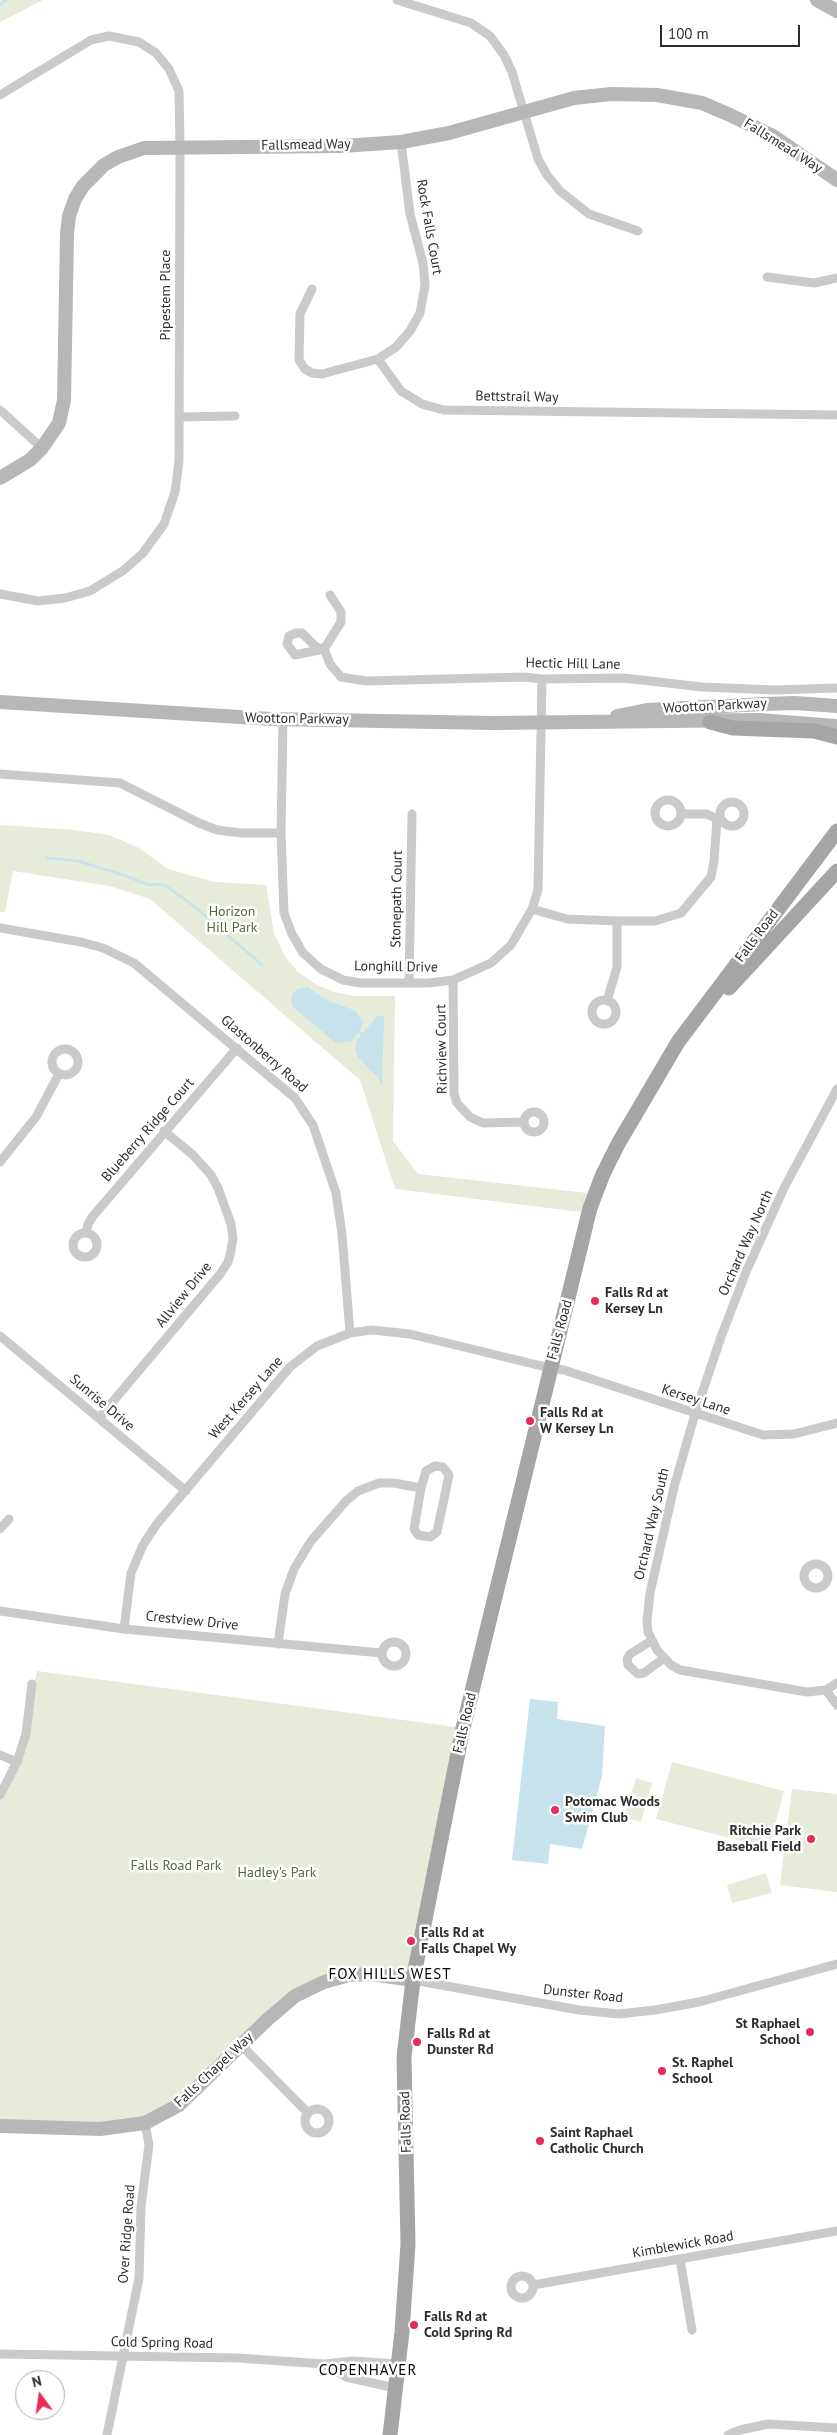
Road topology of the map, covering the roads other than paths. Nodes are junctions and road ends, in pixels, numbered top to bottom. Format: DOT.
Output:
graph roads {
  1 [pos="398,0"];
  2 [pos="0,95"];
  3 [pos="524,112"];
  4 [pos="401,142"];
  5 [pos="180,146"];
  6 [pos="837,180"];
  7 [pos="638,231"];
  8 [pos="767,277"];
  9 [pos="837,278"];
  10 [pos="312,289"];
  11 [pos="378,359"];
  12 [pos="0,410"];
  13 [pos="837,415"];
  14 [pos="235,416"];
  15 [pos="179,418"];
  16 [pos="42,448"];
  17 [pos="0,478"];
  18 [pos="0,594"];
  19 [pos="330,595"];
  20 [pos="542,679"];
  21 [pos="837,688"];
  22 [pos="0,702"];
  23 [pos="837,706"];
  24 [pos="283,719"];
  25 [pos="594,721"];
  26 [pos="540,722"];
  27 [pos="710,722"];
  28 [pos="837,726"];
  29 [pos="837,737"];
  30 [pos="0,774"];
  31 [pos="412,814"];
  32 [pos="681,814"];
  33 [pos="836,831"];
  34 [pos="281,833"];
  35 [pos="837,871"];
  36 [pos="532,909"];
  37 [pos="617,921"];
  38 [pos="0,928"];
  39 [pos="453,980"];
  40 [pos="409,984"];
  41 [pos="607,1001"];
  42 [pos="678,1042"];
  43 [pos="237,1048"];
  44 [pos="59,1074"];
  45 [pos="837,1089"];
  46 [pos="524,1122"];
  47 [pos="164,1131"];
  48 [pos="0,1162"];
  49 [pos="86,1233"];
  50 [pos="350,1333"];
  51 [pos="0,1336"];
  52 [pos="550,1368"];
  53 [pos="695,1414"];
  54 [pos="99,1418"];
  55 [pos="837,1423"];
  56 [pos="421,1488"];
  57 [pos="186,1491"];
  58 [pos="9,1519"];
  59 [pos="0,1529"];
  60 [pos="0,1611"];
  61 [pos="124,1629"];
  62 [pos="651,1641"];
  63 [pos="278,1644"];
  64 [pos="382,1653"];
  65 [pos="664,1658"];
  66 [pos="837,1683"];
  67 [pos="32,1684"];
  68 [pos="826,1690"];
  69 [pos="837,1705"];
  70 [pos="0,1755"];
  71 [pos="17,1762"];
  72 [pos="0,1795"];
  73 [pos="837,1964"];
  74 [pos="413,1980"];
  75 [pos="241,2045"];
  76 [pos="308,2113"];
  77 [pos="145,2123"];
  78 [pos="0,2126"];
  79 [pos="837,2231"];
  80 [pos="680,2259"];
  81 [pos="533,2286"];
  82 [pos="692,2330"];
  83 [pos="0,2354"];
  84 [pos="123,2356"];
  85 [pos="324,2364"];
  86 [pos="398,2364"];
  87 [pos="395,2388"];
  88 [pos="837,2428"];
  89 [pos="108,2435"];
  90 [pos="390,2435"];
  91 [pos="728,2435"];
  1 -- 3 [label="street"];
  2 -- 5 [label="street, Pipestem Place"];
  3 -- 4 [label="street, Fallsmead Way"];
  3 -- 6 [label="street, Fallsmead Way"];
  3 -- 7 [label="street"];
  4 -- 5 [label="street, Fallsmead Way"];
  4 -- 11 [label="street, Rock Falls Court"];
  5 -- 15 [label="street, Pipestem Place"];
  5 -- 16 [label="street, Fallsmead Way"];
  8 -- 9 [label="street"];
  10 -- 11 [label="street"];
  11 -- 13 [label="street, Bettstrail Way"];
  12 -- 16 [label="street"];
  14 -- 15 [label="street"];
  15 -- 18 [label="street, Pipestem Place"];
  16 -- 17 [label="street, Fallsmead Way"];
  19 -- 20 [label="street, Hectic Hill Lane"];
  20 -- 21 [label="street, Hectic Hill Lane"];
  20 -- 26 [label="street, Longhill Drive"];
  22 -- 24 [label="street, Wootton Parkway"];
  23 -- 25 [label="street, Wootton Parkway"];
  24 -- 26 [label="street, Wootton Parkway"];
  24 -- 34 [label="street, Longhill Drive"];
  25 -- 26 [label="street, Wootton Parkway"];
  25 -- 27 [label="street, Wootton Parkway"];
  26 -- 36 [label="street, Longhill Drive"];
  27 -- 28 [label="street, Wootton Parkway"];
  27 -- 29 [label="main road"];
  30 -- 34 [label="street"];
  31 -- 40 [label="street, Stonepath Court"];
  32 -- 37 [label="street"];
  33 -- 42 [label="main road, Falls Road"];
  34 -- 40 [label="street, Longhill Drive"];
  35 -- 42 [label="main road, Falls Road"];
  36 -- 37 [label="street"];
  36 -- 39 [label="street, Longhill Drive"];
  37 -- 41 [label="street"];
  38 -- 43 [label="street, Glastonberry Road"];
  39 -- 40 [label="street, Longhill Drive"];
  39 -- 46 [label="street, Richview Court"];
  42 -- 52 [label="main road, Falls Road"];
  43 -- 47 [label="street, Blueberry Ridge Court"];
  43 -- 50 [label="street, Glastonberry Road"];
  44 -- 48 [label="street"];
  45 -- 53 [label="street, Orchard Way North"];
  47 -- 49 [label="street, Blueberry Ridge Court"];
  47 -- 54 [label="street, Allview Drive"];
  50 -- 52 [label="street, West Kersey Lane"];
  50 -- 57 [label="street, West Kersey Lane"];
  51 -- 54 [label="street, Sunrise Drive"];
  52 -- 53 [label="street, Kersey Lane"];
  52 -- 74 [label="main road, Falls Road"];
  53 -- 55 [label="street, Kersey Lane"];
  53 -- 62 [label="street, Orchard Way South"];
  54 -- 57 [label="street, Sunrise Drive"];
  56 -- 56 [label="street"];
  56 -- 63 [label="street"];
  57 -- 61 [label="street, West Kersey Lane"];
  58 -- 59 [label="street"];
  60 -- 61 [label="street, Crestview Drive"];
  61 -- 63 [label="street, Crestview Drive"];
  62 -- 65 [label="street, Orchard Way South"];
  62 -- 65 [label="street"];
  63 -- 64 [label="street, Crestview Drive"];
  65 -- 68 [label="street, Orchard Way South"];
  66 -- 68 [label="street, Orchard Way South"];
  67 -- 71 [label="street"];
  68 -- 69 [label="street"];
  70 -- 71 [label="street"];
  71 -- 72 [label="street"];
  73 -- 74 [label="street, Dunster Road"];
  74 -- 75 [label="street, Falls Chapel Way"];
  74 -- 86 [label="main road, Falls Road"];
  75 -- 76 [label="street"];
  75 -- 77 [label="street, Falls Chapel Way"];
  77 -- 78 [label="street, Falls Chapel Way"];
  77 -- 84 [label="street, Over Ridge Road"];
  79 -- 80 [label="street, Kimblewick Road"];
  80 -- 81 [label="street, Kimblewick Road"];
  80 -- 82 [label="street"];
  83 -- 84 [label="street, Cold Spring Road"];
  84 -- 85 [label="street, Cold Spring Road"];
  84 -- 89 [label="street, Over Ridge Road"];
  85 -- 86 [label="street, Cold Spring Road"];
  85 -- 87 [label="street, Cold Spring Road"];
  86 -- 87 [label="main road, Falls Road"];
  87 -- 90 [label="main road, Falls Road"];
  88 -- 91 [label="street"];
}
